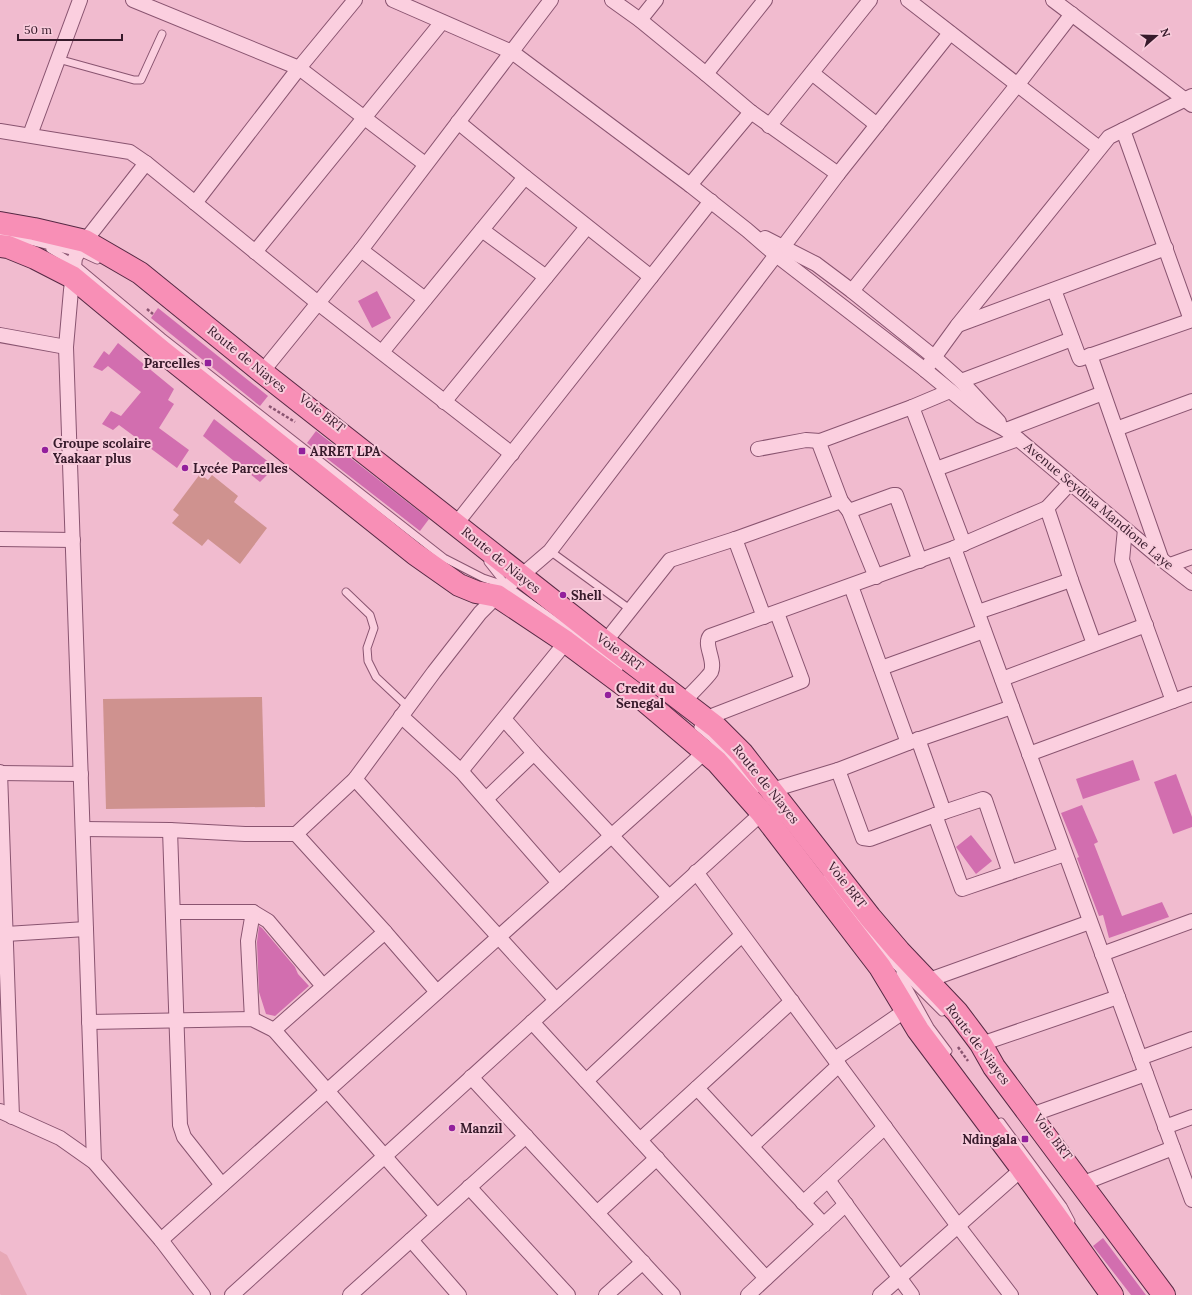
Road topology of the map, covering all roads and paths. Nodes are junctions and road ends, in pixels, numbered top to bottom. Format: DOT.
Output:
graph roads {
  1 [pos="80,0"];
  2 [pos="133,0"];
  3 [pos="355,0"];
  4 [pos="393,0"];
  5 [pos="550,0"];
  6 [pos="612,0"];
  7 [pos="656,0"];
  8 [pos="765,0"];
  9 [pos="870,0"];
  10 [pos="908,0"];
  11 [pos="1065,6"];
  12 [pos="640,20"];
  13 [pos="442,22"];
  14 [pos="950,33"];
  15 [pos="162,34"];
  16 [pos="512,52"];
  17 [pos="58,59"];
  18 [pos="299,68"];
  19 [pos="812,73"];
  20 [pos="706,74"];
  21 [pos="1018,84"];
  22 [pos="1190,100"];
  23 [pos="751,112"];
  24 [pos="363,118"];
  25 [pos="458,122"];
  26 [pos="877,125"];
  27 [pos="769,126"];
  28 [pos="0,130"];
  29 [pos="1123,130"];
  30 [pos="30,135"];
  31 [pos="1099,148"];
  32 [pos="146,163"];
  33 [pos="425,164"];
  34 [pos="838,174"];
  35 [pos="525,177"];
  36 [pos="690,185"];
  37 [pos="711,201"];
  38 [pos="195,203"];
  39 [pos="0,223"];
  40 [pos="587,227"];
  41 [pos="482,230"];
  42 [pos="0,234"];
  43 [pos="0,246"];
  44 [pos="45,246"];
  45 [pos="1166,248"];
  46 [pos="361,250"];
  47 [pos="779,251"];
  48 [pos="255,252"];
  49 [pos="77,258"];
  50 [pos="104,263"];
  51 [pos="546,277"];
  52 [pos="651,277"];
  53 [pos="1054,290"];
  54 [pos="852,291"];
  55 [pos="425,300"];
  56 [pos="318,303"];
  57 [pos="1191,320"];
  58 [pos="957,326"];
  59 [pos="0,335"];
  60 [pos="1072,339"];
  61 [pos="66,347"];
  62 [pos="382,352"];
  63 [pos="1090,355"];
  64 [pos="934,357"];
  65 [pos="926,370"];
  66 [pos="256,372"];
  67 [pos="961,381"];
  68 [pos="950,391"];
  69 [pos="1104,393"];
  70 [pos="263,402"];
  71 [pos="444,402"];
  72 [pos="1191,403"];
  73 [pos="912,407"];
  74 [pos="301,426"];
  75 [pos="1116,429"];
  76 [pos="1006,430"];
  77 [pos="1018,439"];
  78 [pos="820,441"];
  79 [pos="758,449"];
  80 [pos="512,454"];
  81 [pos="936,469"];
  82 [pos="1070,483"];
  83 [pos="845,506"];
  84 [pos="1047,508"];
  85 [pos="456,524"];
  86 [pos="1125,529"];
  87 [pos="0,539"];
  88 [pos="735,539"];
  89 [pos="73,540"];
  90 [pos="469,545"];
  91 [pos="959,546"];
  92 [pos="550,551"];
  93 [pos="1192,557"];
  94 [pos="484,558"];
  95 [pos="920,561"];
  96 [pos="1165,562"];
  97 [pos="876,577"];
  98 [pos="1071,580"];
  99 [pos="1192,583"];
  100 [pos="509,586"];
  101 [pos="851,586"];
  102 [pos="346,592"];
  103 [pos="631,610"];
  104 [pos="978,612"];
  105 [pos="770,615"];
  106 [pos="1146,625"];
  107 [pos="984,631"];
  108 [pos="566,642"];
  109 [pos="605,642"];
  110 [pos="1094,644"];
  111 [pos="881,668"];
  112 [pos="627,672"];
  113 [pos="1002,679"];
  114 [pos="1192,694"];
  115 [pos="1172,701"];
  116 [pos="683,702"];
  117 [pos="1012,707"];
  118 [pos="405,712"];
  119 [pos="504,719"];
  120 [pos="699,721"];
  121 [pos="913,741"];
  122 [pos="534,752"];
  123 [pos="706,752"];
  124 [pos="1029,754"];
  125 [pos="838,770"];
  126 [pos="461,771"];
  127 [pos="0,773"];
  128 [pos="81,774"];
  129 [pos="355,779"];
  130 [pos="486,800"];
  131 [pos="765,800"];
  132 [pos="940,814"];
  133 [pos="83,829"];
  134 [pos="170,830"];
  135 [pos="296,834"];
  136 [pos="612,836"];
  137 [pos="1066,854"];
  138 [pos="2,864"];
  139 [pos="696,872"];
  140 [pos="1010,873"];
  141 [pos="823,874"];
  142 [pos="559,883"];
  143 [pos="669,897"];
  144 [pos="173,912"];
  145 [pos="253,912"];
  146 [pos="1192,920"];
  147 [pos="1090,922"];
  148 [pos="4,925"];
  149 [pos="86,929"];
  150 [pos="385,932"];
  151 [pos="742,935"];
  152 [pos="498,937"];
  153 [pos="1102,954"];
  154 [pos="896,966"];
  155 [pos="926,981"];
  156 [pos="323,986"];
  157 [pos="437,992"];
  158 [pos="1118,997"];
  159 [pos="556,1000"];
  160 [pos="792,1002"];
  161 [pos="906,1010"];
  162 [pos="946,1016"];
  163 [pos="252,1019"];
  164 [pos="176,1020"];
  165 [pos="90,1022"];
  166 [pos="532,1022"];
  167 [pos="274,1030"];
  168 [pos="1192,1039"];
  169 [pos="981,1044"];
  170 [pos="951,1056"];
  171 [pos="1140,1058"];
  172 [pos="837,1062"];
  173 [pos="986,1068"];
  174 [pos="1146,1074"];
  175 [pos="471,1077"];
  176 [pos="586,1081"];
  177 [pos="697,1088"];
  178 [pos="327,1091"];
  179 [pos="6,1114"];
  180 [pos="1031,1116"];
  181 [pos="1192,1117"];
  182 [pos="998,1119"];
  183 [pos="885,1127"];
  184 [pos="1165,1127"];
  185 [pos="526,1136"];
  186 [pos="640,1140"];
  187 [pos="752,1146"];
  188 [pos="1173,1148"];
  189 [pos="384,1156"];
  190 [pos="657,1158"];
  191 [pos="94,1162"];
  192 [pos="1022,1169"];
  193 [pos="828,1180"];
  194 [pos="222,1184"];
  195 [pos="1081,1184"];
  196 [pos="469,1187"];
  197 [pos="1191,1197"];
  198 [pos="804,1203"];
  199 [pos="846,1204"];
  200 [pos="1088,1206"];
  201 [pos="597,1212"];
  202 [pos="437,1216"];
  203 [pos="824,1225"];
  204 [pos="1074,1225"];
  205 [pos="958,1226"];
  206 [pos="1081,1239"];
  207 [pos="161,1240"];
  208 [pos="411,1240"];
  209 [pos="643,1262"];
  210 [pos="766,1278"];
  211 [pos="900,1278"];
  212 [pos="1112,1289"];
  213 [pos="236,1294"];
  214 [pos="203,1295"];
  215 [pos="350,1295"];
  216 [pos="459,1295"];
  217 [pos="568,1295"];
  218 [pos="606,1295"];
  219 [pos="673,1295"];
  220 [pos="748,1295"];
  221 [pos="880,1295"];
  222 [pos="912,1295"];
  223 [pos="1011,1295"];
  224 [pos="1164,1295"];
  1 -- 17 [label="street"];
  2 -- 18 [label="street"];
  3 -- 18 [label="street"];
  4 -- 13 [label="street"];
  5 -- 16 [label="street"];
  6 -- 12 [label="street"];
  7 -- 12 [label="street"];
  8 -- 20 [label="street"];
  9 -- 19 [label="street"];
  10 -- 14 [label="street"];
  11 -- 21 [label="street"];
  11 -- 22 [label="street"];
  12 -- 20 [label="street"];
  13 -- 16 [label="street"];
  13 -- 24 [label="street"];
  14 -- 21 [label="street"];
  14 -- 26 [label="street"];
  15 -- 17 [label="lane"];
  16 -- 25 [label="street"];
  16 -- 36 [label="street"];
  17 -- 30 [label="street"];
  18 -- 24 [label="street"];
  18 -- 38 [label="street"];
  19 -- 26 [label="street"];
  19 -- 27 [label="street"];
  20 -- 23 [label="street"];
  21 -- 31 [label="street"];
  21 -- 54 [label="street"];
  22 -- 29 [label="street"];
  23 -- 27 [label="street"];
  23 -- 36 [label="street"];
  24 -- 33 [label="street"];
  24 -- 48 [label="street"];
  25 -- 33 [label="street"];
  25 -- 35 [label="street"];
  26 -- 34 [label="street"];
  27 -- 34 [label="street"];
  28 -- 30 [label="street"];
  29 -- 31 [label="street"];
  29 -- 45 [label="street"];
  30 -- 32 [label="street"];
  31 -- 58 [label="street"];
  32 -- 38 [label="street"];
  32 -- 49 [label="street"];
  33 -- 46 [label="street"];
  34 -- 47 [label="street"];
  35 -- 40 [label="street"];
  35 -- 41 [label="street"];
  36 -- 37 [label="street"];
  37 -- 47 [label="street"];
  37 -- 52 [label="street"];
  38 -- 48 [label="street"];
  39 -- 49 [label="main road, Route de Niayes"];
  40 -- 51 [label="street"];
  40 -- 52 [label="street"];
  41 -- 51 [label="street"];
  41 -- 55 [label="street"];
  42 -- 44 [label="lane"];
  43 -- 49 [label="main road, Route de Niayes"];
  44 -- 49 [label="lane"];
  44 -- 49 [label="lane"];
  45 -- 53 [label="street"];
  45 -- 57 [label="street"];
  46 -- 55 [label="street"];
  46 -- 56 [label="street"];
  47 -- 54 [label="street"];
  47 -- 65 [label="street"];
  47 -- 92 [label="street"];
  48 -- 56 [label="street"];
  49 -- 50 [label="lane"];
  49 -- 61 [label="street"];
  49 -- 66 [label="main road, Route de Niayes"];
  49 -- 100 [label="main road, Route de Niayes"];
  51 -- 71 [label="street"];
  52 -- 80 [label="street"];
  53 -- 58 [label="street"];
  53 -- 60 [label="street"];
  54 -- 64 [label="street"];
  55 -- 62 [label="street"];
  56 -- 62 [label="street"];
  56 -- 66 [label="street"];
  57 -- 63 [label="street"];
  58 -- 64 [label="street"];
  59 -- 61 [label="street"];
  60 -- 63 [label="street"];
  60 -- 67 [label="street"];
  61 -- 89 [label="street"];
  62 -- 71 [label="street"];
  63 -- 69 [label="street"];
  64 -- 65 [label="street"];
  64 -- 67 [label="street"];
  65 -- 68 [label="street"];
  66 -- 85 [label="main road, Route de Niayes"];
  66 -- 90 [label="lane, Voie BRT"];
  67 -- 76 [label="street"];
  68 -- 73 [label="street"];
  68 -- 76 [label="street"];
  69 -- 75 [label="street"];
  69 -- 76 [label="street"];
  70 -- 74 [label="path"];
  71 -- 80 [label="street"];
  72 -- 75 [label="street"];
  73 -- 78 [label="street"];
  73 -- 81 [label="street"];
  75 -- 96 [label="street"];
  76 -- 77 [label="street, Avenue Seydina Mandione Laye"];
  77 -- 81 [label="street"];
  77 -- 82 [label="street, Avenue Seydina Mandione Laye"];
  78 -- 79 [label="street"];
  78 -- 83 [label="street"];
  80 -- 85 [label="street"];
  81 -- 91 [label="street"];
  82 -- 84 [label="street"];
  82 -- 86 [label="street, Avenue Seydina Mandione Laye"];
  83 -- 88 [label="street"];
  83 -- 95 [label="street"];
  83 -- 97 [label="street"];
  84 -- 91 [label="street"];
  84 -- 98 [label="street"];
  85 -- 100 [label="main road, Route de Niayes"];
  86 -- 96 [label="street, Avenue Seydina Mandione Laye"];
  86 -- 106 [label="street"];
  87 -- 89 [label="street"];
  88 -- 103 [label="street"];
  88 -- 105 [label="street"];
  89 -- 128 [label="street"];
  91 -- 95 [label="street"];
  91 -- 104 [label="street"];
  92 -- 100 [label="street"];
  92 -- 103 [label="lane"];
  93 -- 96 [label="street"];
  94 -- 100 [label="lane, Voie BRT"];
  95 -- 97 [label="street"];
  96 -- 99 [label="street, Avenue Seydina Mandione Laye"];
  97 -- 101 [label="street"];
  98 -- 104 [label="street"];
  98 -- 110 [label="street"];
  100 -- 108 [label="main road, Route de Niayes"];
  100 -- 109 [label="main road, Route de Niayes"];
  100 -- 112 [label="lane, Voie BRT"];
  100 -- 118 [label="street"];
  101 -- 105 [label="street"];
  101 -- 111 [label="street"];
  102 -- 118 [label="lane"];
  103 -- 109 [label="street"];
  104 -- 107 [label="street"];
  105 -- 116 [label="street"];
  105 -- 120 [label="street"];
  106 -- 110 [label="street"];
  106 -- 115 [label="street"];
  107 -- 111 [label="street"];
  107 -- 113 [label="street"];
  108 -- 119 [label="street"];
  108 -- 123 [label="main road, Route de Niayes"];
  109 -- 116 [label="main road, Route de Niayes"];
  110 -- 113 [label="street"];
  111 -- 121 [label="street"];
  113 -- 117 [label="street"];
  114 -- 115 [label="street"];
  115 -- 124 [label="street"];
  116 -- 120 [label="main road, Route de Niayes"];
  117 -- 121 [label="street"];
  117 -- 124 [label="street"];
  118 -- 126 [label="street"];
  118 -- 129 [label="street"];
  119 -- 122 [label="street"];
  119 -- 126 [label="street"];
  120 -- 131 [label="main road, Route de Niayes"];
  121 -- 125 [label="street"];
  121 -- 132 [label="street"];
  122 -- 130 [label="street"];
  122 -- 136 [label="street"];
  123 -- 131 [label="main road, Route de Niayes"];
  123 -- 136 [label="street"];
  124 -- 137 [label="street"];
  125 -- 131 [label="street"];
  125 -- 132 [label="street"];
  126 -- 130 [label="street"];
  127 -- 128 [label="street"];
  127 -- 138 [label="street"];
  128 -- 133 [label="street"];
  129 -- 135 [label="street"];
  129 -- 152 [label="street"];
  130 -- 142 [label="street"];
  131 -- 139 [label="street"];
  131 -- 155 [label="main road, Route de Niayes"];
  131 -- 161 [label="main road, Route de Niayes"];
  132 -- 140 [label="street"];
  132 -- 140 [label="street"];
  133 -- 134 [label="street"];
  133 -- 149 [label="street"];
  134 -- 135 [label="street"];
  134 -- 144 [label="street"];
  135 -- 150 [label="street"];
  136 -- 142 [label="street"];
  136 -- 143 [label="street"];
  137 -- 140 [label="street"];
  137 -- 147 [label="street"];
  138 -- 148 [label="street"];
  139 -- 143 [label="street"];
  139 -- 151 [label="street"];
  141 -- 154 [label="lane, Voie BRT"];
  142 -- 152 [label="street"];
  143 -- 159 [label="street"];
  144 -- 145 [label="street"];
  144 -- 164 [label="street"];
  145 -- 156 [label="street"];
  145 -- 163 [label="street"];
  146 -- 153 [label="street"];
  147 -- 153 [label="street"];
  147 -- 155 [label="street"];
  148 -- 149 [label="street"];
  148 -- 179 [label="street"];
  149 -- 165 [label="street"];
  150 -- 156 [label="street"];
  150 -- 157 [label="street"];
  151 -- 160 [label="street"];
  151 -- 176 [label="street"];
  152 -- 157 [label="street"];
  152 -- 159 [label="street"];
  153 -- 158 [label="street"];
  154 -- 162 [label="lane, Voie BRT"];
  154 -- 170 [label="lane, Voie BRT"];
  155 -- 169 [label="main road, Route de Niayes"];
  156 -- 167 [label="street"];
  157 -- 178 [label="street"];
  158 -- 169 [label="street"];
  158 -- 171 [label="street"];
  159 -- 166 [label="street"];
  160 -- 172 [label="street"];
  160 -- 177 [label="street"];
  161 -- 172 [label="street"];
  161 -- 192 [label="main road, Route de Niayes"];
  163 -- 164 [label="street"];
  163 -- 167 [label="street"];
  164 -- 165 [label="street"];
  164 -- 194 [label="street"];
  165 -- 191 [label="street"];
  166 -- 175 [label="street"];
  166 -- 176 [label="street"];
  167 -- 178 [label="street"];
  168 -- 171 [label="street"];
  169 -- 180 [label="main road, Route de Niayes"];
  171 -- 174 [label="street"];
  172 -- 183 [label="street"];
  172 -- 187 [label="street"];
  173 -- 200 [label="lane, Voie BRT"];
  174 -- 180 [label="street"];
  174 -- 184 [label="street"];
  175 -- 185 [label="street"];
  175 -- 189 [label="street"];
  176 -- 186 [label="street"];
  177 -- 186 [label="street"];
  177 -- 187 [label="street"];
  178 -- 189 [label="street"];
  178 -- 194 [label="street"];
  179 -- 191 [label="street"];
  180 -- 195 [label="main road, Route de Niayes"];
  181 -- 184 [label="street"];
  182 -- 204 [label="lane"];
  183 -- 193 [label="street"];
  183 -- 205 [label="street"];
  184 -- 188 [label="street"];
  185 -- 196 [label="street"];
  185 -- 201 [label="street"];
  186 -- 190 [label="street"];
  187 -- 198 [label="street"];
  188 -- 195 [label="street"];
  188 -- 197 [label="street"];
  189 -- 202 [label="street"];
  189 -- 213 [label="street"];
  190 -- 201 [label="street"];
  190 -- 210 [label="street"];
  191 -- 207 [label="street"];
  192 -- 205 [label="street"];
  192 -- 212 [label="main road, Route de Niayes"];
  193 -- 198 [label="street"];
  193 -- 199 [label="street"];
  194 -- 207 [label="street"];
  195 -- 224 [label="main road, Route de Niayes"];
  196 -- 202 [label="street"];
  196 -- 217 [label="street"];
  198 -- 203 [label="street"];
  199 -- 203 [label="street"];
  199 -- 211 [label="street"];
  201 -- 209 [label="street"];
  202 -- 208 [label="street"];
  203 -- 210 [label="street"];
  205 -- 211 [label="street"];
  205 -- 223 [label="street"];
  206 -- 212 [label="lane"];
  207 -- 214 [label="street"];
  208 -- 215 [label="street"];
  208 -- 216 [label="street"];
  209 -- 218 [label="street"];
  209 -- 219 [label="street"];
  210 -- 220 [label="street"];
  211 -- 221 [label="street"];
  211 -- 222 [label="street"];
}
